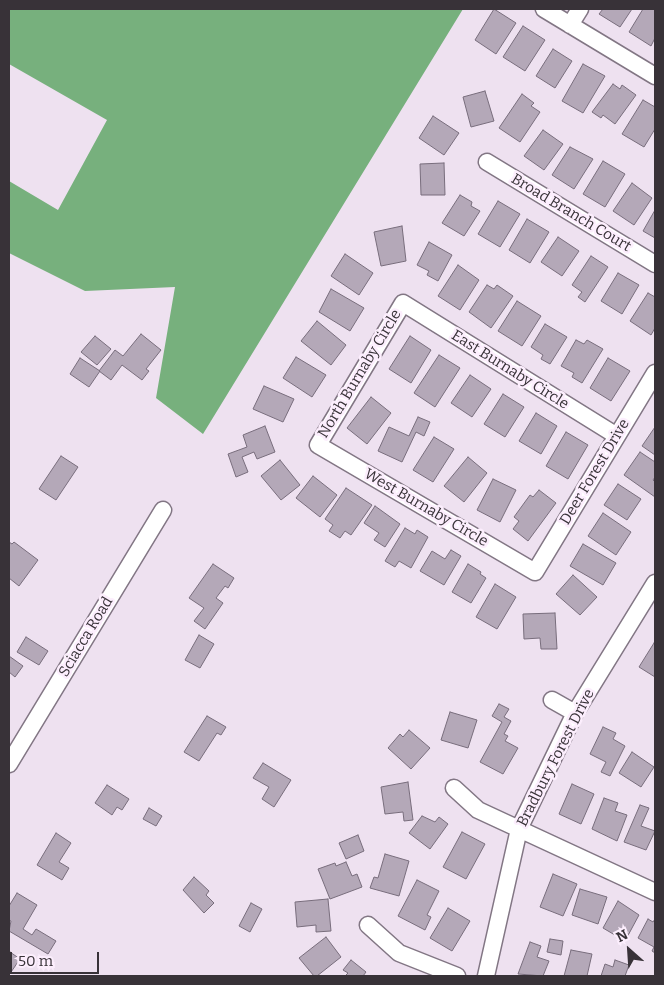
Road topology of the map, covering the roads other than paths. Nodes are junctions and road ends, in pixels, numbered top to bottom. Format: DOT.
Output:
graph roads {
  1 [pos="544,9"];
  2 [pos="580,9"];
  3 [pos="570,25"];
  4 [pos="655,76"];
  5 [pos="487,162"];
  6 [pos="655,264"];
  7 [pos="403,303"];
  8 [pos="655,373"];
  9 [pos="617,436"];
  10 [pos="318,444"];
  11 [pos="163,510"];
  12 [pos="535,572"];
  13 [pos="655,583"];
  14 [pos="552,700"];
  15 [pos="576,713"];
  16 [pos="9,764"];
  17 [pos="454,788"];
  18 [pos="520,829"];
  19 [pos="655,892"];
  20 [pos="368,925"];
  21 [pos="457,976"];
  22 [pos="486,976"];
  1 -- 3 [label="street"];
  2 -- 3 [label="street"];
  3 -- 4 [label="street"];
  5 -- 6 [label="street, Broad Branch Court"];
  7 -- 9 [label="street, East Burnaby Circle"];
  7 -- 10 [label="street, North Burnaby Circle"];
  8 -- 9 [label="street, Deer Forest Drive"];
  9 -- 12 [label="street, Deer Forest Drive"];
  10 -- 12 [label="street, West Burnaby Circle"];
  11 -- 16 [label="street, Sciacca Road"];
  13 -- 15 [label="street, Bradbury Forest Drive"];
  14 -- 15 [label="street"];
  15 -- 18 [label="street, Bradbury Forest Drive"];
  17 -- 18 [label="street"];
  18 -- 19 [label="street"];
  18 -- 22 [label="street, Bradbury Forest Drive"];
  20 -- 21 [label="street"];
}
